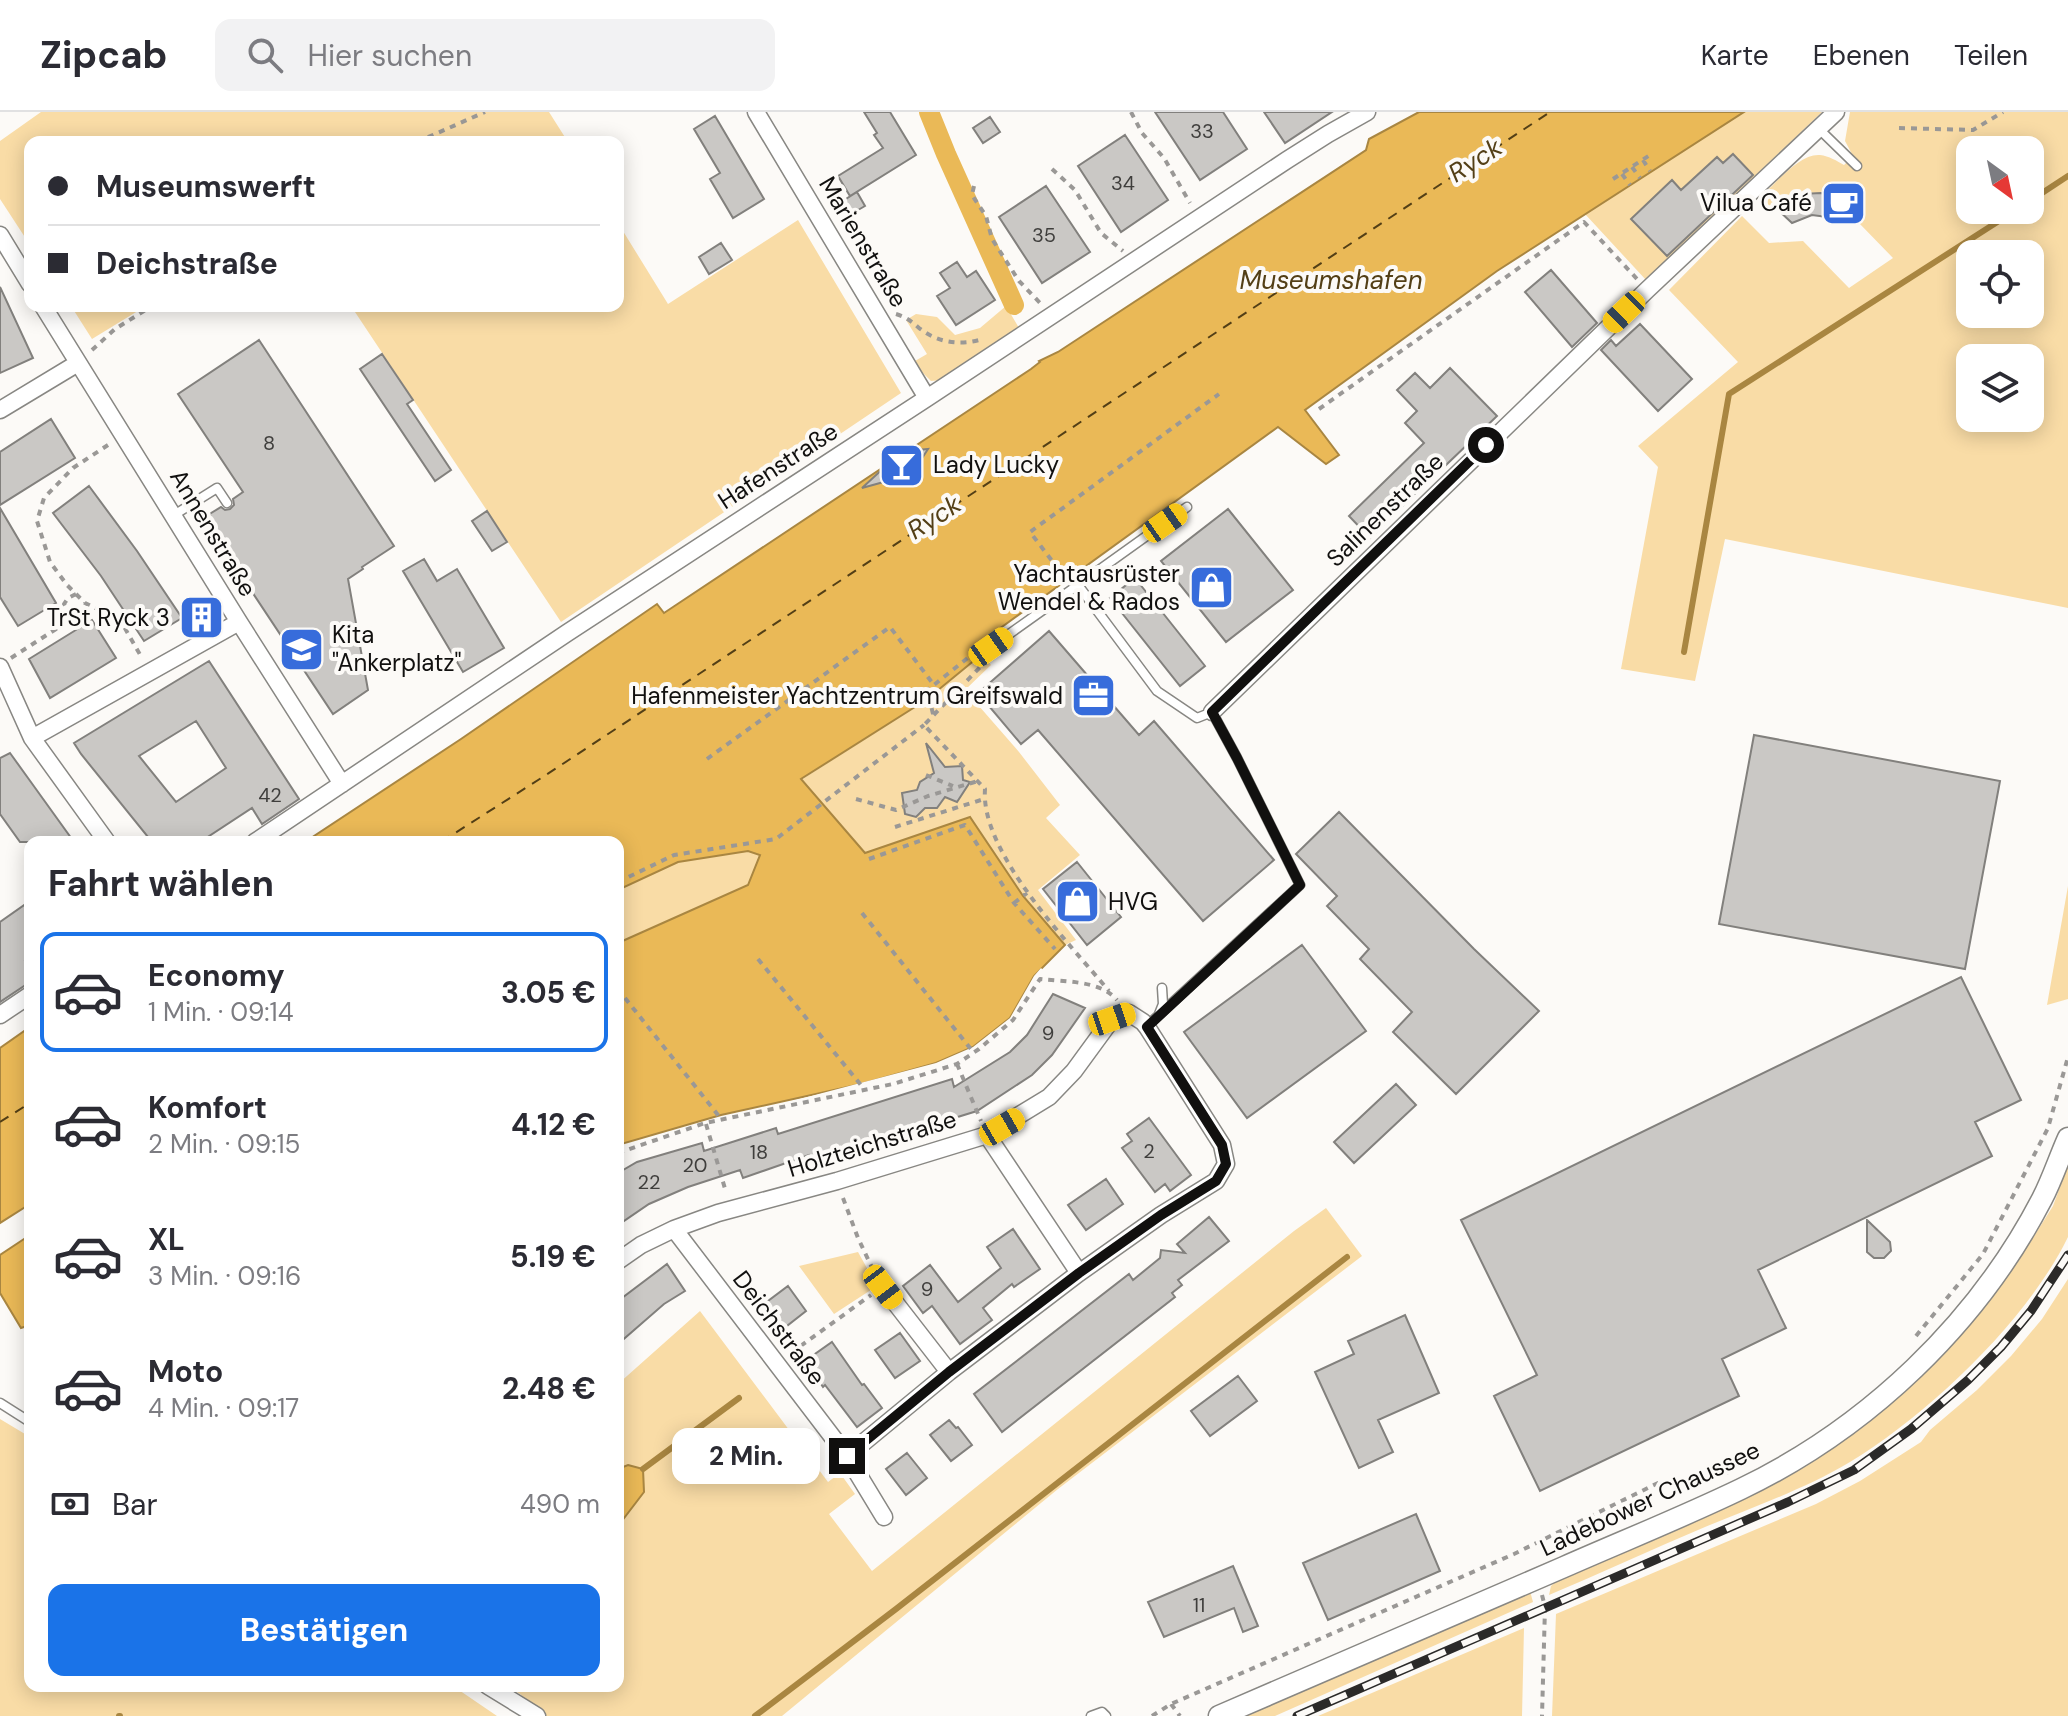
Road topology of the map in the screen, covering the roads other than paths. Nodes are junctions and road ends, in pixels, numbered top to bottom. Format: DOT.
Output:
graph roads {
  1 [pos="756,112"];
  2 [pos="1367,112"];
  3 [pos="1836,112"];
  4 [pos="1819,129"];
  5 [pos="1857,166"];
  6 [pos="0,235"];
  7 [pos="24,274"];
  8 [pos="47,312"];
  9 [pos="78,363"];
  10 [pos="927,398"];
  11 [pos="0,410"];
  12 [pos="227,503"];
  13 [pos="1187,507"];
  14 [pos="174,515"];
  15 [pos="1078,585"];
  16 [pos="239,622"];
  17 [pos="991,647"];
  18 [pos="1,670"];
  19 [pos="1212,712"];
  20 [pos="32,738"];
  21 [pos="342,784"];
  22 [pos="103,836"];
  23 [pos="264,836"];
  24 [pos="1162,988"];
  25 [pos="24,999"];
  26 [pos="0,1015"];
  27 [pos="1153,1021"];
  28 [pos="987,1135"];
  29 [pos="2068,1138"];
  30 [pos="674,1229"];
  31 [pos="624,1257"];
  32 [pos="1079,1273"];
  33 [pos="883,1287"];
  34 [pos="949,1372"];
  35 [pos="0,1403"];
  36 [pos="24,1418"];
  37 [pos="847,1456"];
  38 [pos="884,1517"];
  39 [pos="498,1692"];
  40 [pos="537,1716"];
  41 [pos="1091,1716"];
  42 [pos="1106,1716"];
  43 [pos="1219,1716"];
  1 -- 10 [label="street, Marienstraße"];
  2 -- 10 [label="street, Hafenstraße"];
  3 -- 4 [label="street, Salinenstraße"];
  4 -- 5 [label="lane"];
  4 -- 19 [label="street, Salinenstraße"];
  6 -- 7 [label="street"];
  8 -- 9 [label="street, Annenstraße"];
  9 -- 11 [label="street"];
  9 -- 14 [label="street, Annenstraße"];
  10 -- 21 [label="street, Hafenstraße"];
  12 -- 14 [label="lane"];
  13 -- 15 [label="lane"];
  14 -- 16 [label="street, Annenstraße"];
  15 -- 17 [label="lane"];
  15 -- 19 [label="lane"];
  16 -- 20 [label="street"];
  16 -- 21 [label="street, Annenstraße"];
  18 -- 20 [label="street"];
  19 -- 27 [label="lane"];
  20 -- 22 [label="street"];
  21 -- 23 [label="street, Hafenstraße"];
  24 -- 27 [label="lane"];
  25 -- 26 [label="street"];
  27 -- 28 [label="street, Holzteichstraße"];
  27 -- 32 [label="street"];
  28 -- 30 [label="street, Holzteichstraße"];
  28 -- 32 [label="street"];
  29 -- 43 [label="street, Ladebower Chaussee"];
  30 -- 31 [label="street, Holzteichstraße"];
  30 -- 37 [label="street, Deichstraße"];
  32 -- 34 [label="street"];
  33 -- 34 [label="street"];
  34 -- 37 [label="street"];
  35 -- 36 [label="lane"];
  37 -- 38 [label="street, Deichstraße"];
  39 -- 40 [label="street"];
  41 -- 42 [label="lane"];
}
